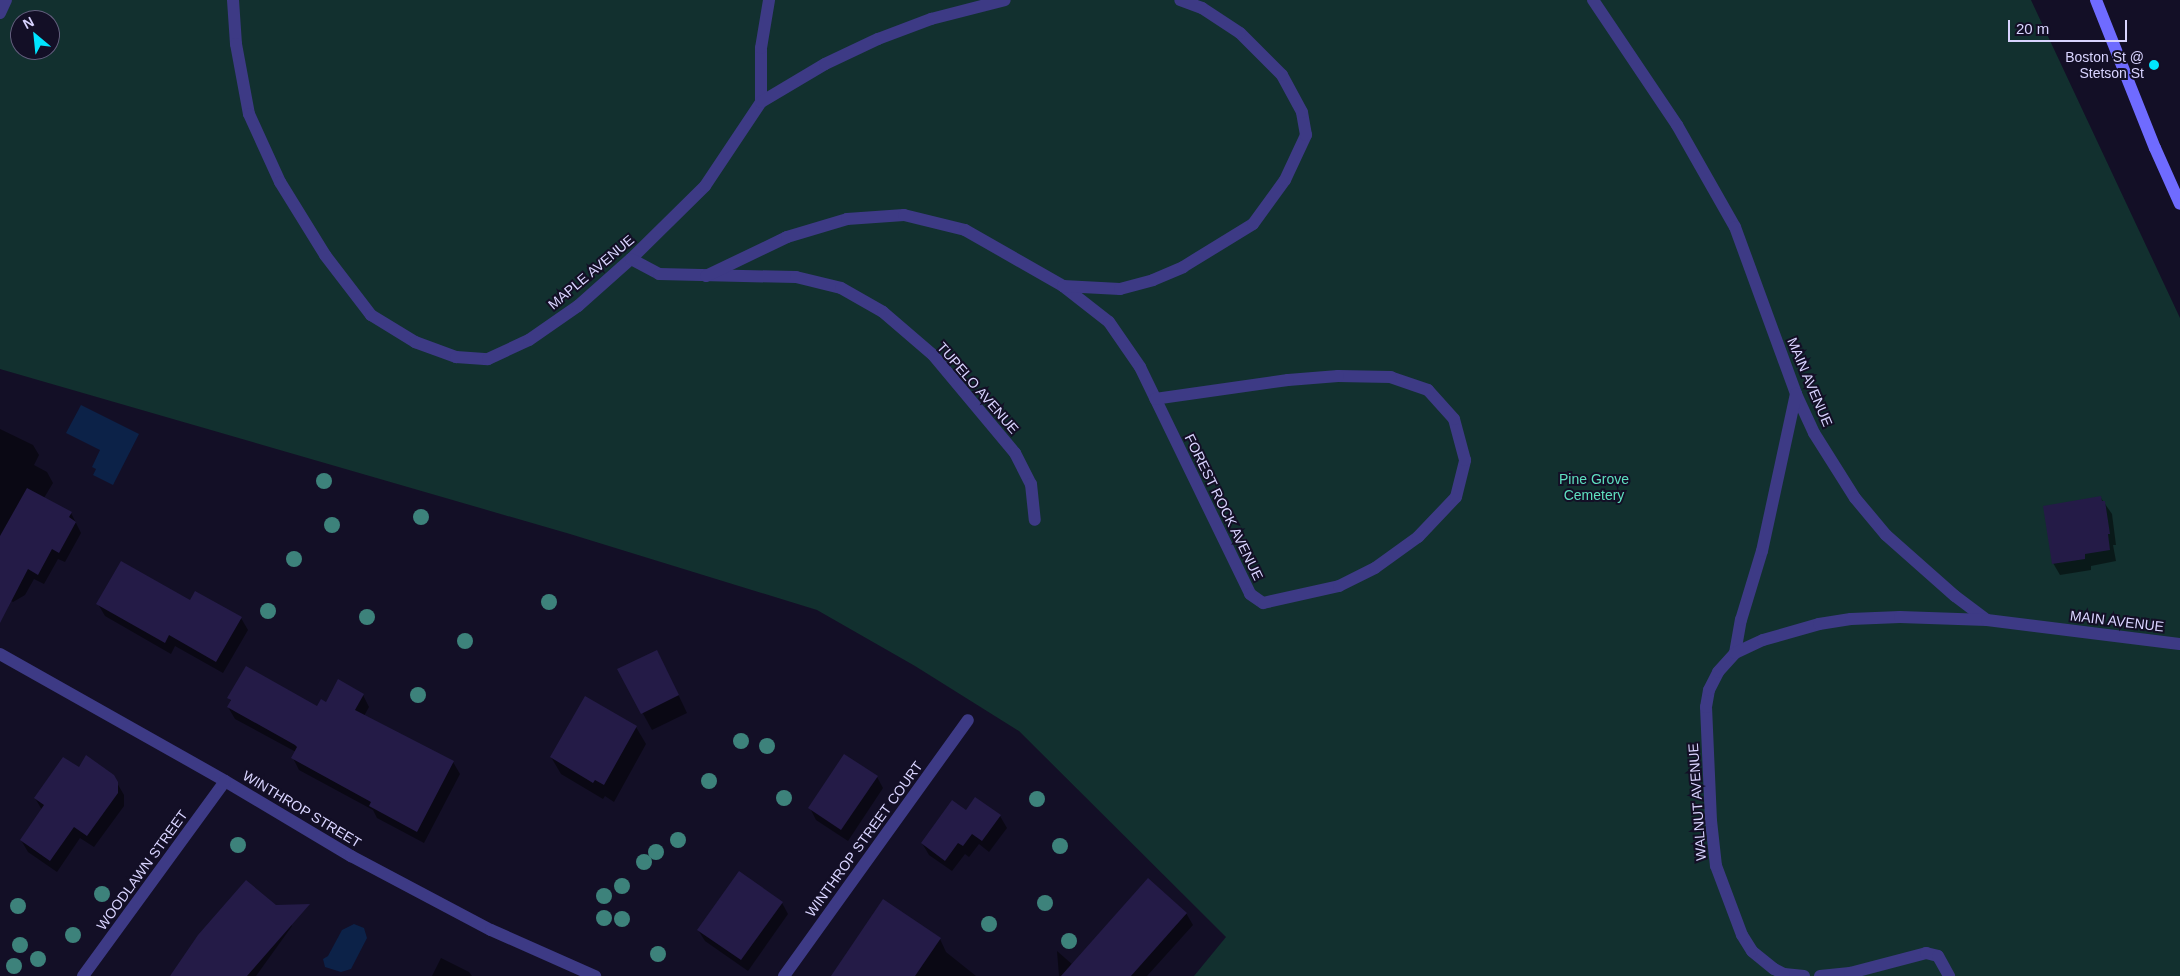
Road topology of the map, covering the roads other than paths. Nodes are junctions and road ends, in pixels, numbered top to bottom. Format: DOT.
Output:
graph roads {
  1 [pos="6,0"];
  2 [pos="233,0"];
  3 [pos="769,0"];
  4 [pos="1005,0"];
  5 [pos="1180,0"];
  6 [pos="1593,0"];
  7 [pos="2100,2"];
  8 [pos="0,13"];
  9 [pos="760,102"];
  10 [pos="2180,204"];
  11 [pos="631,260"];
  12 [pos="706,276"];
  13 [pos="1063,286"];
  14 [pos="1796,394"];
  15 [pos="1155,399"];
  16 [pos="1035,520"];
  17 [pos="1988,620"];
  18 [pos="2180,644"];
  19 [pos="1735,653"];
  20 [pos="0,654"];
  21 [pos="968,720"];
  22 [pos="225,780"];
  23 [pos="83,976"];
  24 [pos="595,976"];
  25 [pos="784,976"];
  26 [pos="1804,976"];
  27 [pos="1820,976"];
  28 [pos="1949,976"];
  1 -- 8 [label="street"];
  2 -- 11 [label="street, MAPLE AVENUE"];
  3 -- 9 [label="street"];
  4 -- 9 [label="street"];
  5 -- 13 [label="street"];
  6 -- 14 [label="street, MAIN AVENUE"];
  7 -- 10 [label="main road"];
  9 -- 11 [label="street, MAPLE AVENUE"];
  11 -- 12 [label="street, TUPELO AVENUE"];
  12 -- 13 [label="street, FOREST ROCK AVENUE"];
  12 -- 16 [label="street, TUPELO AVENUE"];
  13 -- 15 [label="street, FOREST ROCK AVENUE"];
  14 -- 17 [label="street, MAIN AVENUE"];
  14 -- 19 [label="street"];
  15 -- 15 [label="street, FOREST ROCK AVENUE"];
  17 -- 18 [label="street, MAIN AVENUE"];
  17 -- 19 [label="street, WALNUT AVENUE"];
  19 -- 26 [label="street, WALNUT AVENUE"];
  20 -- 22 [label="street, WINTHROP STREET"];
  21 -- 25 [label="street, WINTHROP STREET COURT"];
  22 -- 23 [label="street, WOODLAWN STREET"];
  22 -- 24 [label="street, WINTHROP STREET"];
  27 -- 28 [label="street"];
}
